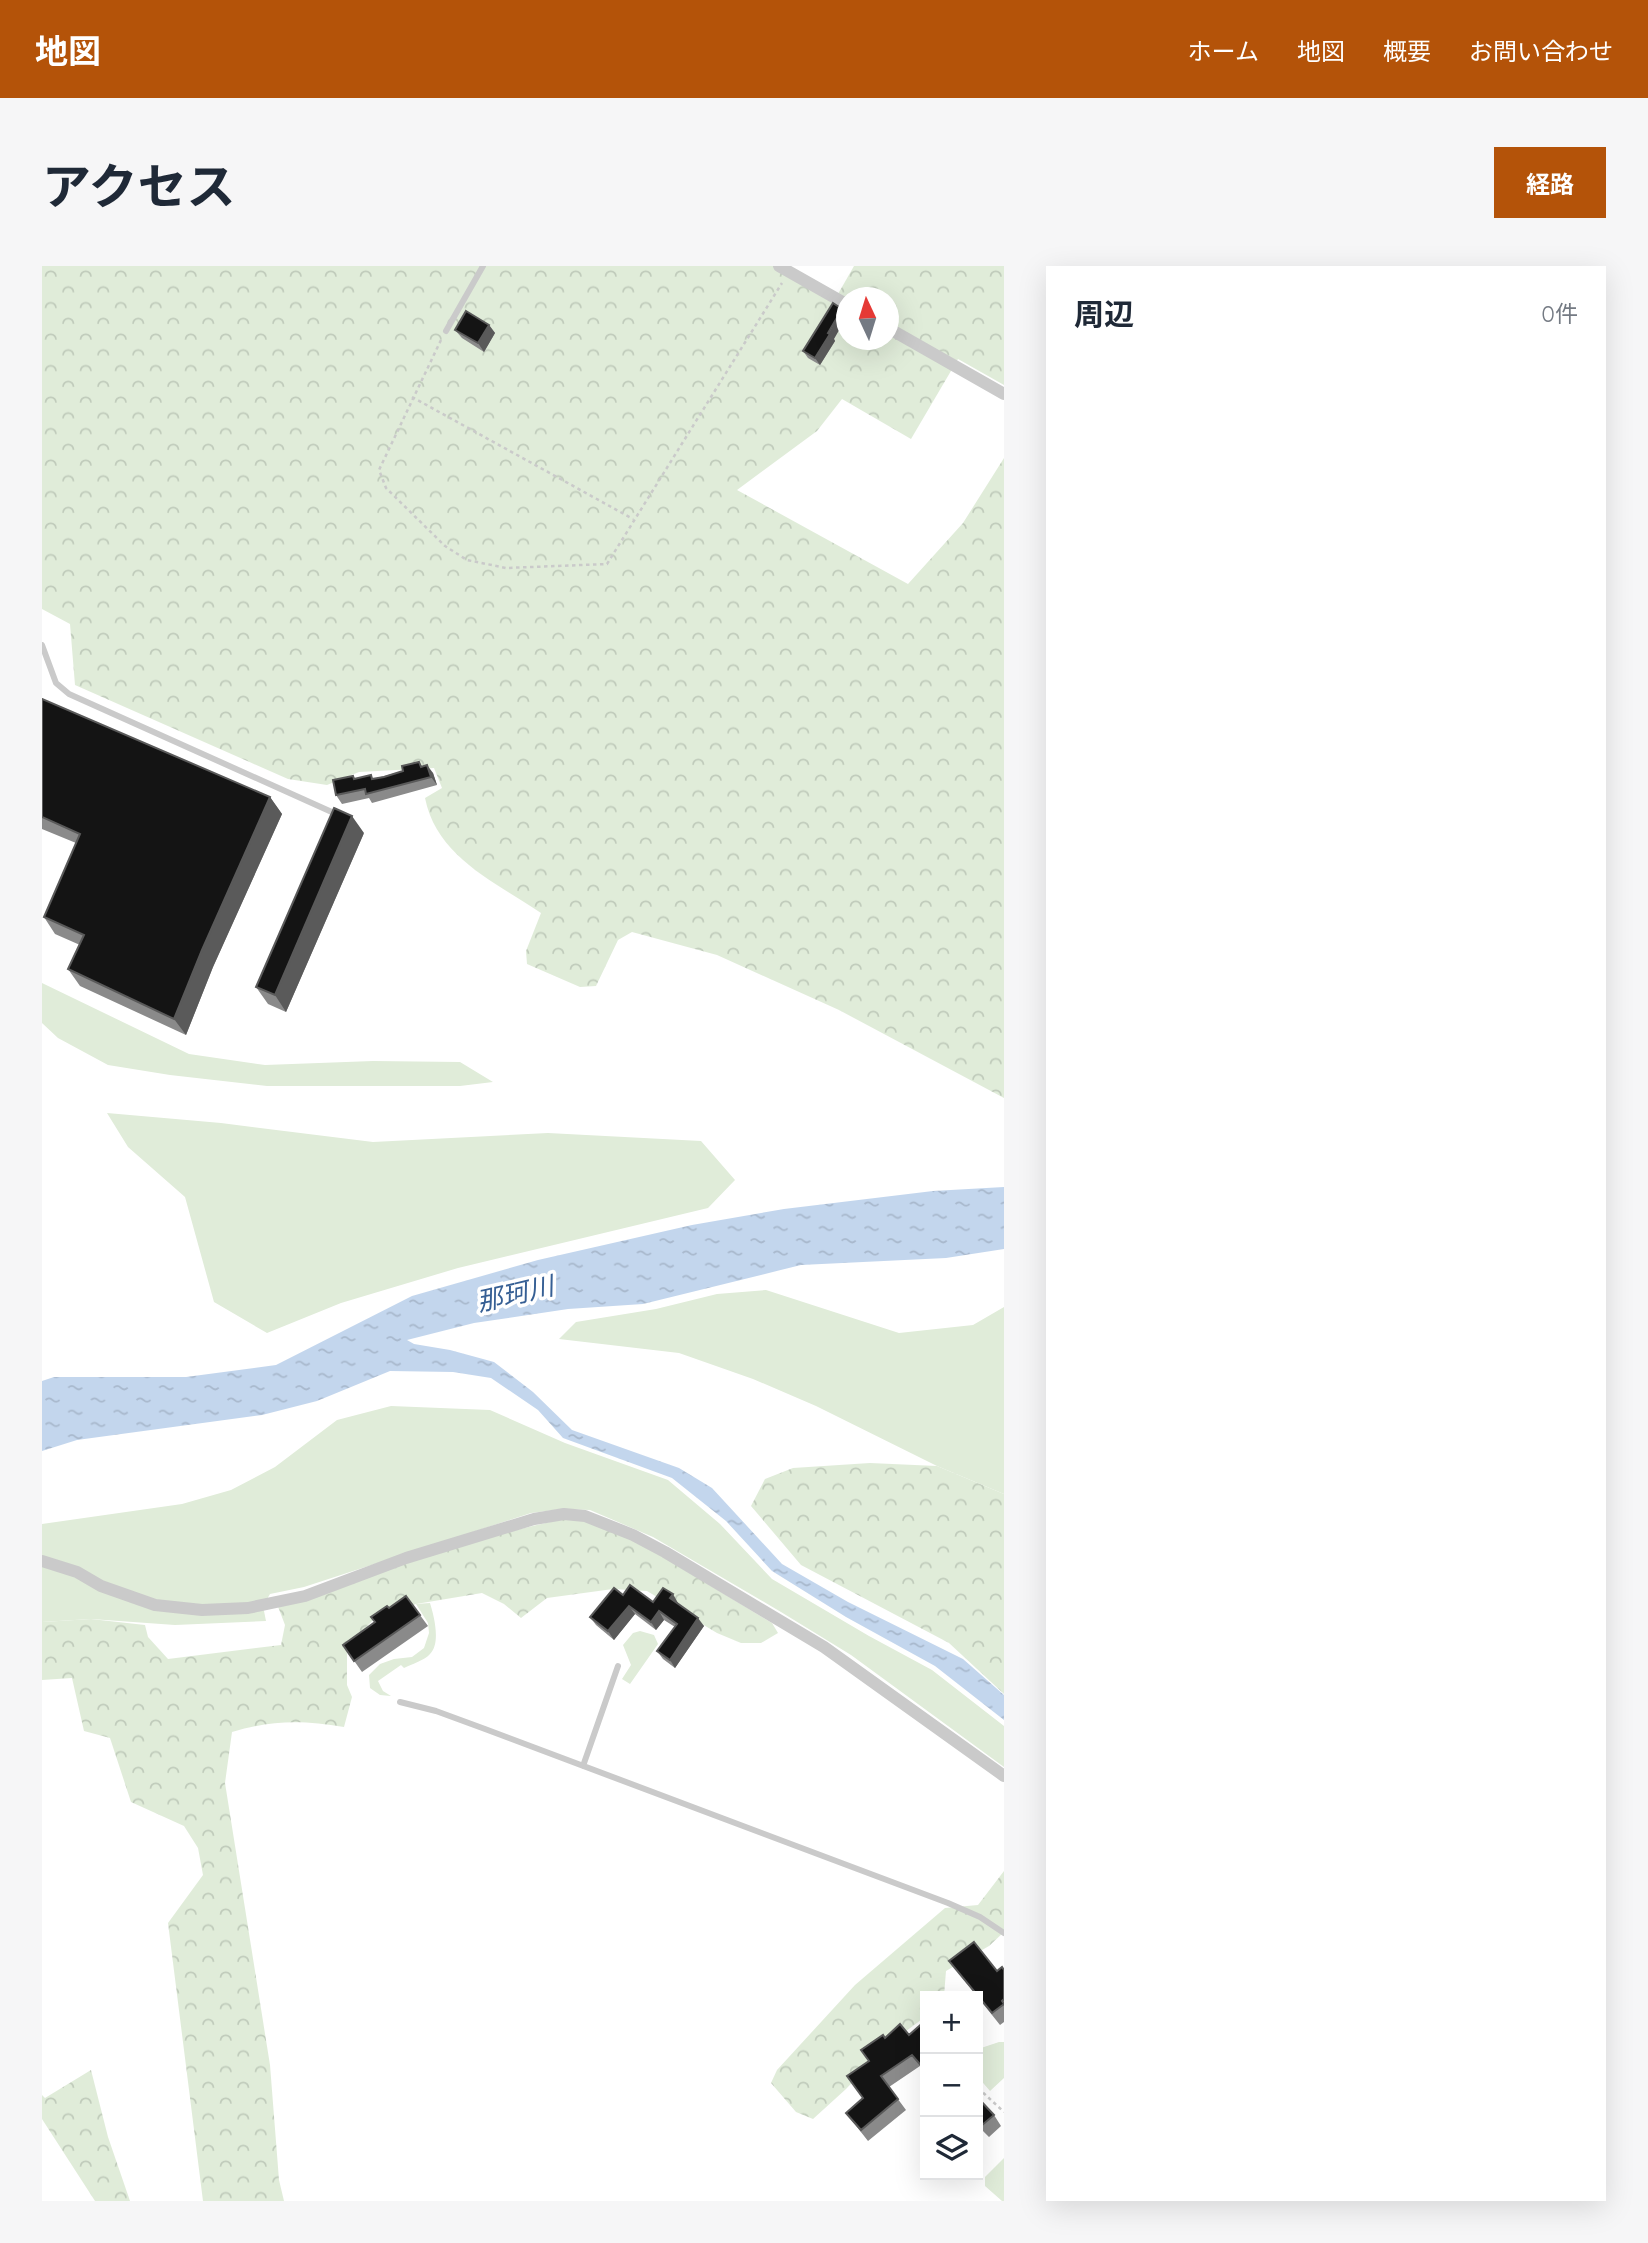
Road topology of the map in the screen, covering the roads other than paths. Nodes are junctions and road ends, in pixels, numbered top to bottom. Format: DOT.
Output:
graph roads {
  1 [pos="483,266"];
  2 [pos="784,269"];
  3 [pos="836,298"];
  4 [pos="446,331"];
  5 [pos="899,334"];
  6 [pos="1004,394"];
  7 [pos="42,645"];
  8 [pos="334,813"];
  9 [pos="42,1561"];
  10 [pos="618,1666"];
  11 [pos="400,1702"];
  12 [pos="583,1766"];
  13 [pos="1004,1776"];
  14 [pos="1004,1933"];
  1 -- 4 [label="lane"];
  2 -- 3 [label="street"];
  5 -- 6 [label="street"];
  7 -- 8 [label="lane"];
  9 -- 13 [label="street"];
  10 -- 12 [label="lane"];
  11 -- 12 [label="lane"];
  12 -- 14 [label="lane"];
}
